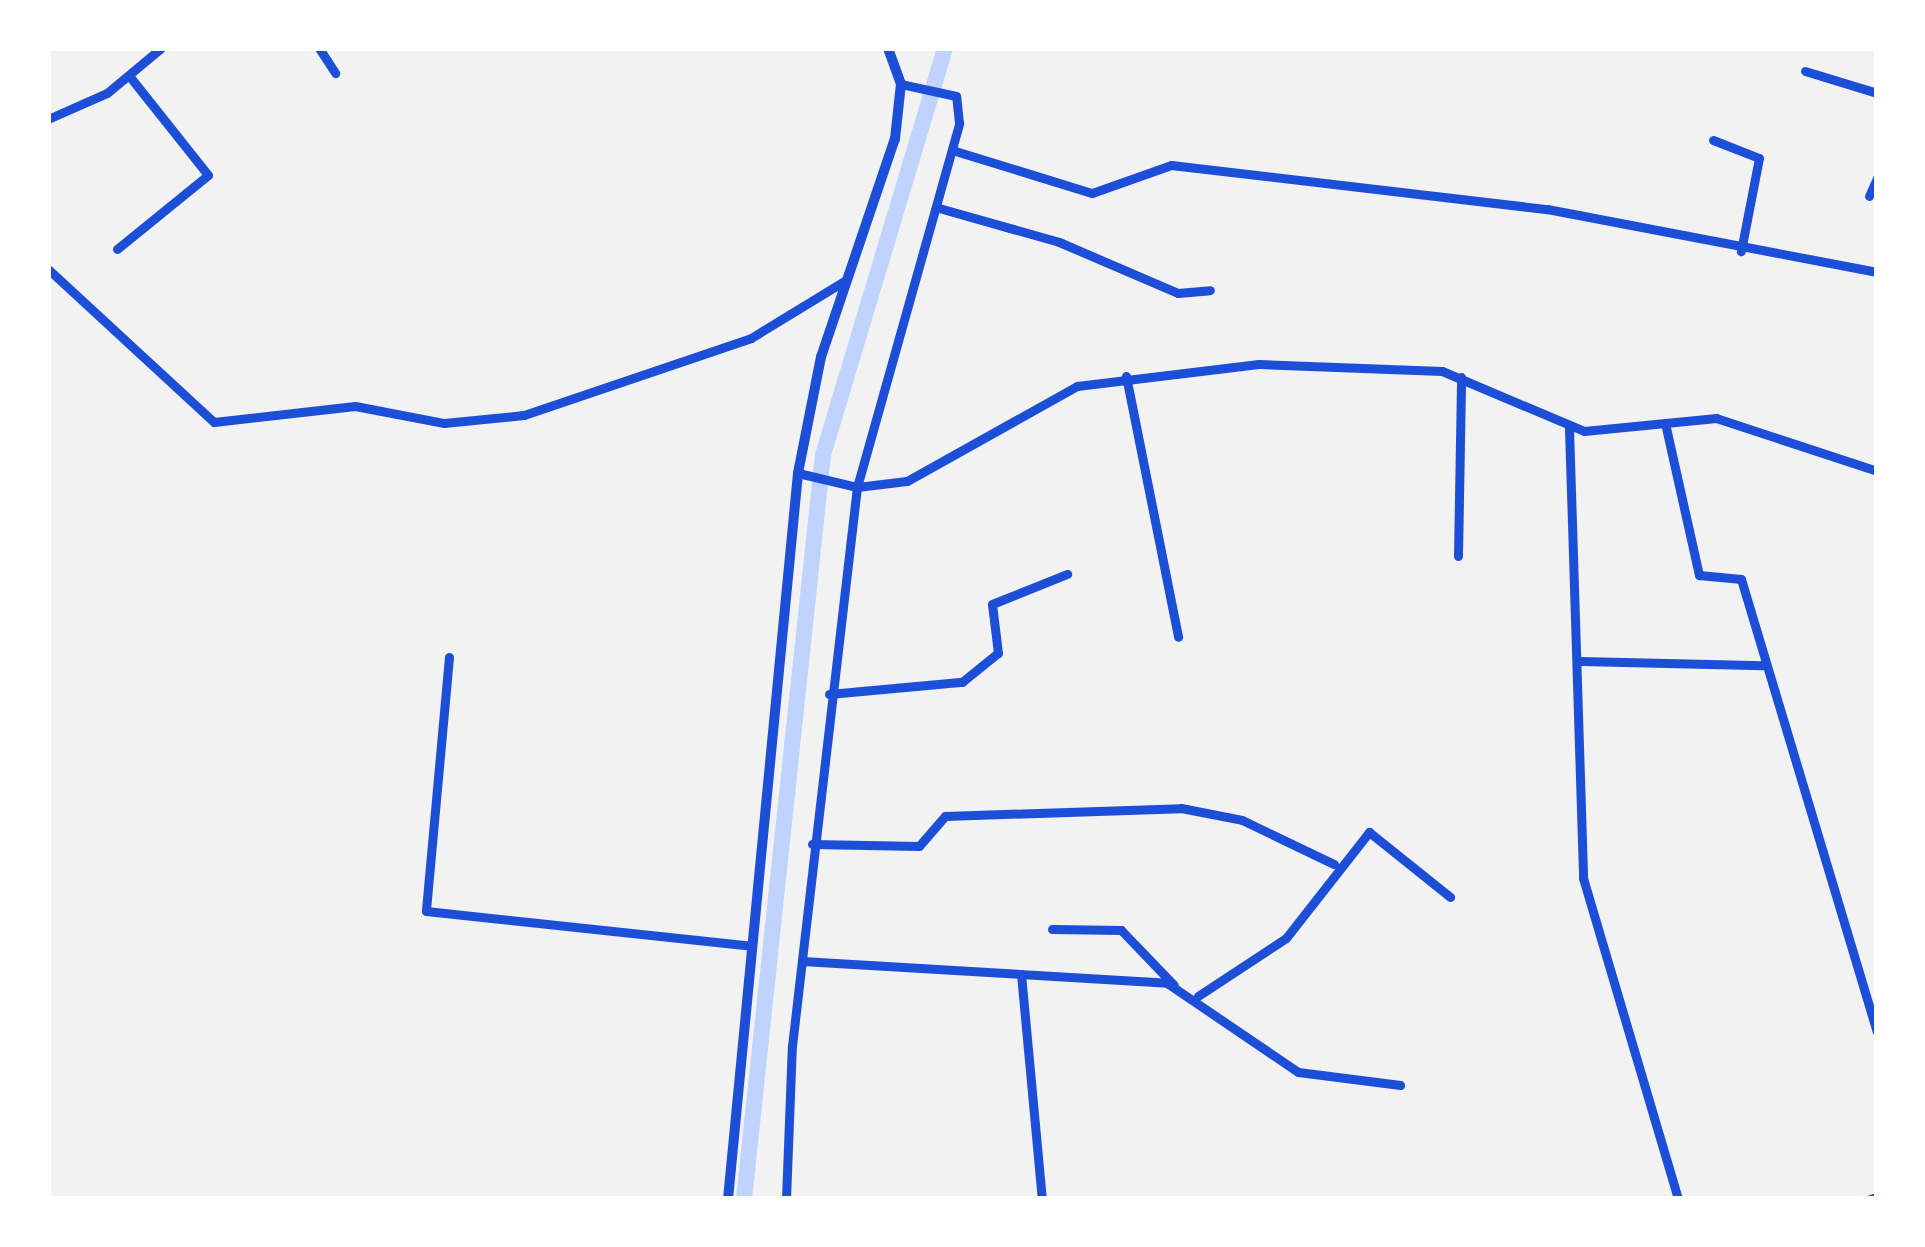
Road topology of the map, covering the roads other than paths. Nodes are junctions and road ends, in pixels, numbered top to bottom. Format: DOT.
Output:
graph roads {
  1 [pos="161,48"];
  2 [pos="319,48"];
  3 [pos="888,48"];
  4 [pos="1805,71"];
  5 [pos="335,73"];
  6 [pos="130,77"];
  7 [pos="901,84"];
  8 [pos="1877,92"];
  9 [pos="48,119"];
  10 [pos="1714,140"];
  11 [pos="952,150"];
  12 [pos="1877,178"];
  13 [pos="1869,196"];
  14 [pos="939,208"];
  15 [pos="117,249"];
  16 [pos="1741,251"];
  17 [pos="48,269"];
  18 [pos="1877,272"];
  19 [pos="846,280"];
  20 [pos="1210,290"];
  21 [pos="1126,376"];
  22 [pos="1461,377"];
  23 [pos="1665,423"];
  24 [pos="1569,428"];
  25 [pos="1877,471"];
  26 [pos="797,473"];
  27 [pos="856,487"];
  28 [pos="1458,556"];
  29 [pos="1067,574"];
  30 [pos="1178,637"];
  31 [pos="448,657"];
  32 [pos="1580,661"];
  33 [pos="1763,665"];
  34 [pos="829,694"];
  35 [pos="812,844"];
  36 [pos="1334,864"];
  37 [pos="1450,897"];
  38 [pos="1052,929"];
  39 [pos="751,946"];
  40 [pos="802,961"];
  41 [pos="1021,974"];
  42 [pos="1174,985"];
  43 [pos="1198,996"];
  44 [pos="1877,1030"];
  45 [pos="1400,1085"];
  46 [pos="728,1199"];
  47 [pos="786,1199"];
  48 [pos="1042,1199"];
  49 [pos="1678,1199"];
  1 -- 6 [label="street"];
  2 -- 5 [label="street"];
  3 -- 7 [label="street"];
  4 -- 8 [label="street"];
  6 -- 9 [label="street"];
  6 -- 15 [label="street"];
  7 -- 11 [label="street"];
  7 -- 19 [label="street"];
  10 -- 16 [label="street"];
  11 -- 14 [label="street"];
  11 -- 16 [label="street"];
  12 -- 13 [label="street"];
  14 -- 20 [label="street"];
  14 -- 27 [label="street"];
  16 -- 18 [label="street"];
  17 -- 19 [label="street"];
  19 -- 26 [label="street"];
  21 -- 22 [label="street"];
  21 -- 27 [label="street"];
  21 -- 30 [label="street"];
  22 -- 24 [label="street"];
  22 -- 28 [label="street"];
  23 -- 24 [label="street"];
  23 -- 25 [label="street"];
  23 -- 33 [label="street"];
  24 -- 32 [label="street"];
  26 -- 27 [label="street"];
  26 -- 39 [label="street"];
  27 -- 34 [label="street"];
  29 -- 34 [label="street"];
  31 -- 39 [label="street"];
  32 -- 33 [label="street"];
  32 -- 49 [label="street"];
  33 -- 44 [label="street"];
  34 -- 35 [label="street"];
  35 -- 36 [label="street"];
  35 -- 40 [label="street"];
  36 -- 37 [label="street"];
  36 -- 43 [label="street"];
  38 -- 42 [label="street"];
  39 -- 46 [label="street"];
  40 -- 41 [label="street"];
  40 -- 47 [label="street"];
  41 -- 42 [label="street"];
  41 -- 48 [label="street"];
  42 -- 43 [label="street"];
  43 -- 45 [label="street"];
}
